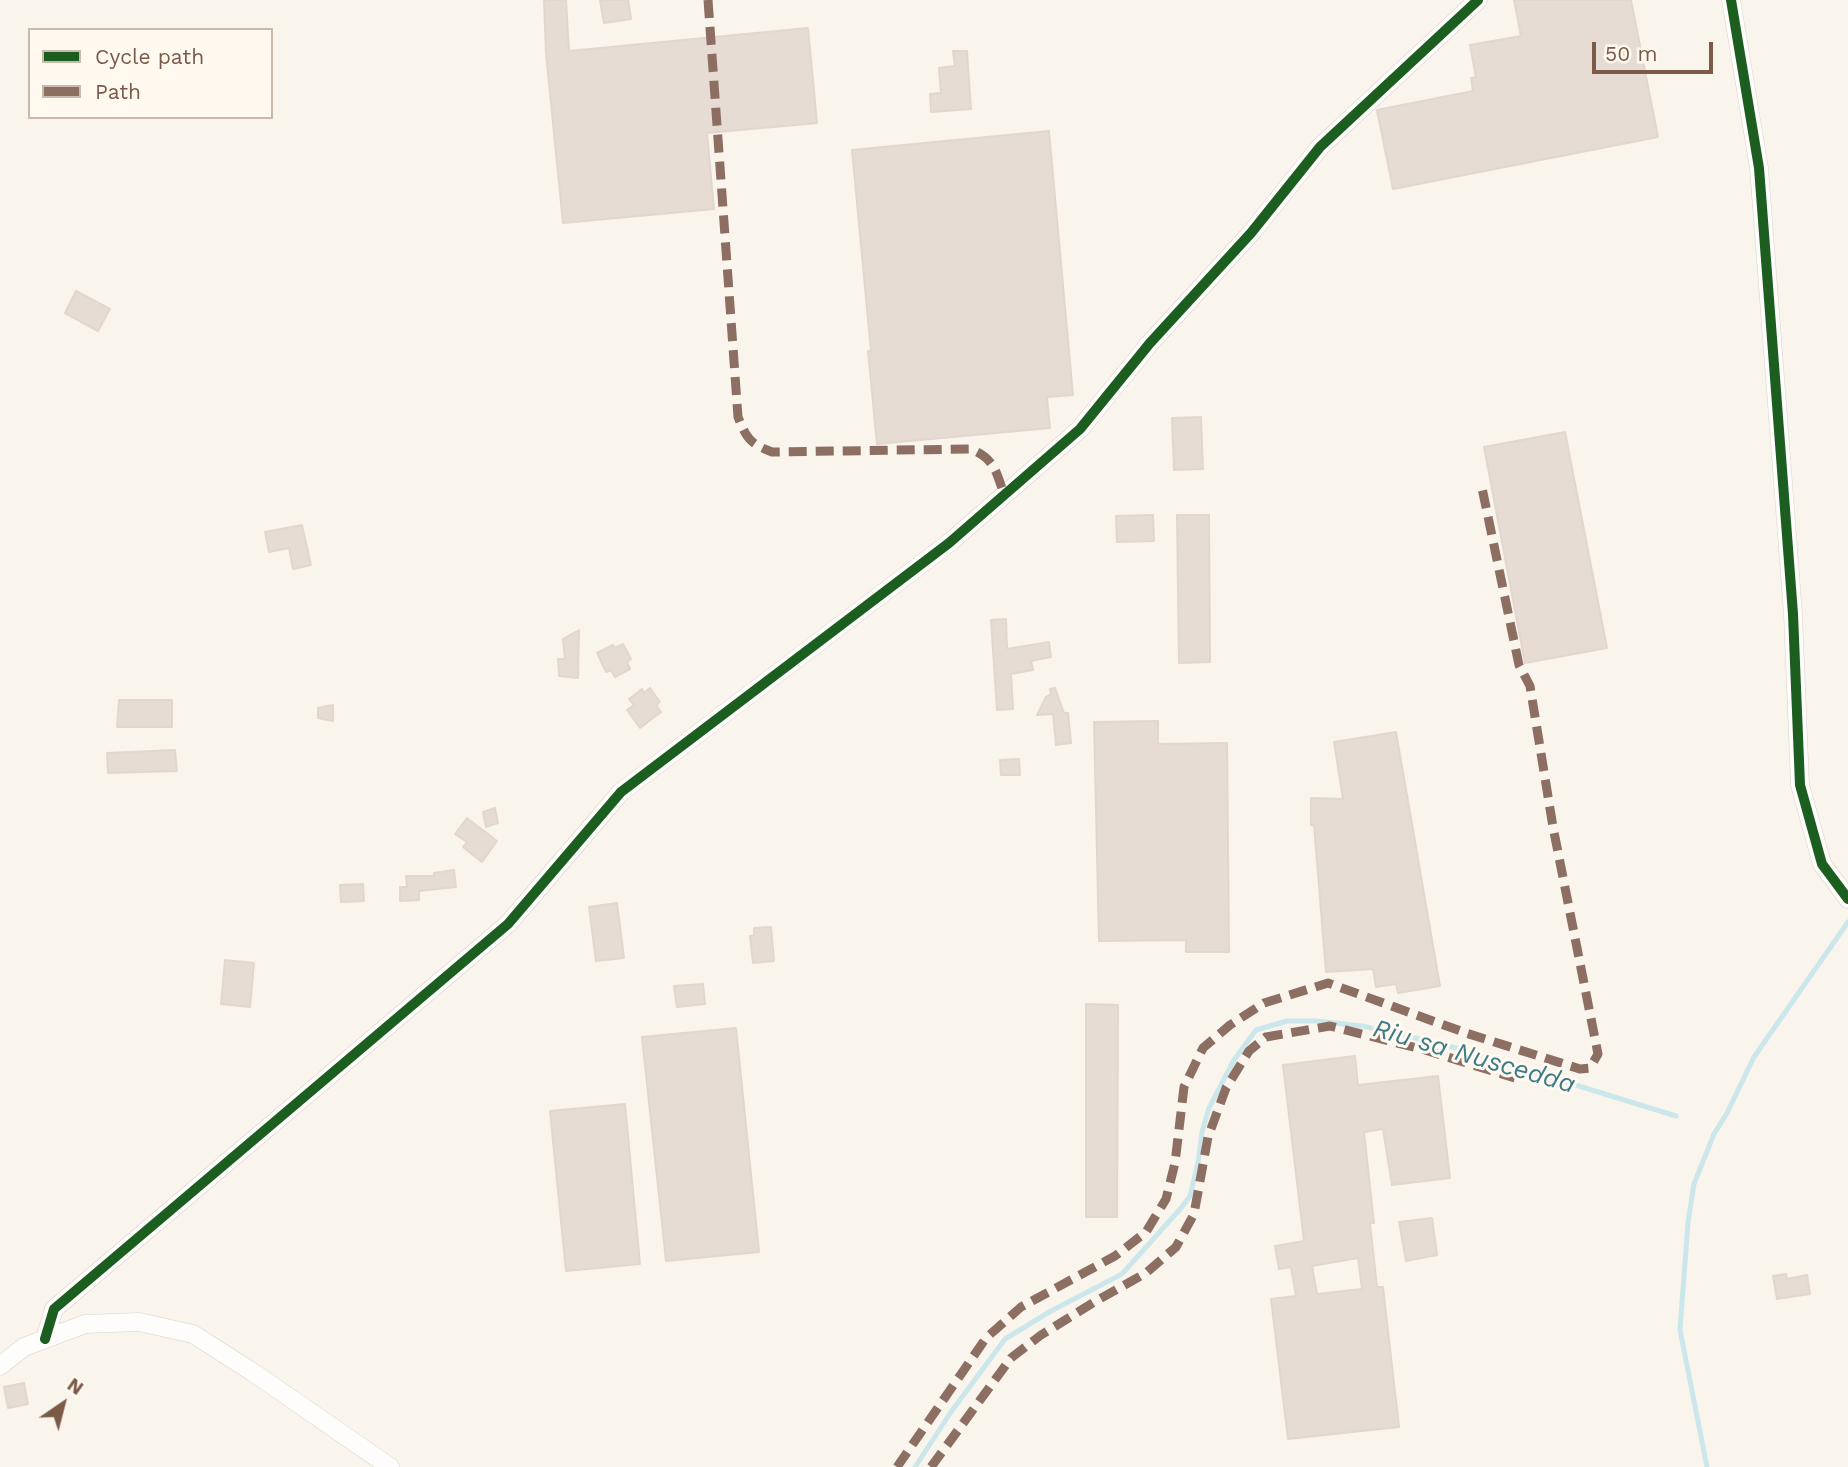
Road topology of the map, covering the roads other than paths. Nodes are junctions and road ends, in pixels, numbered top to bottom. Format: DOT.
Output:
graph roads {
  1 [pos="1478,0"];
  2 [pos="1731,0"];
  3 [pos="1848,899"];
  4 [pos="46,1339"];
  5 [pos="0,1366"];
  6 [pos="390,1467"];
  1 -- 4 [label="street"];
  2 -- 3 [label="street"];
  4 -- 5 [label="street"];
  4 -- 6 [label="street"];
}
